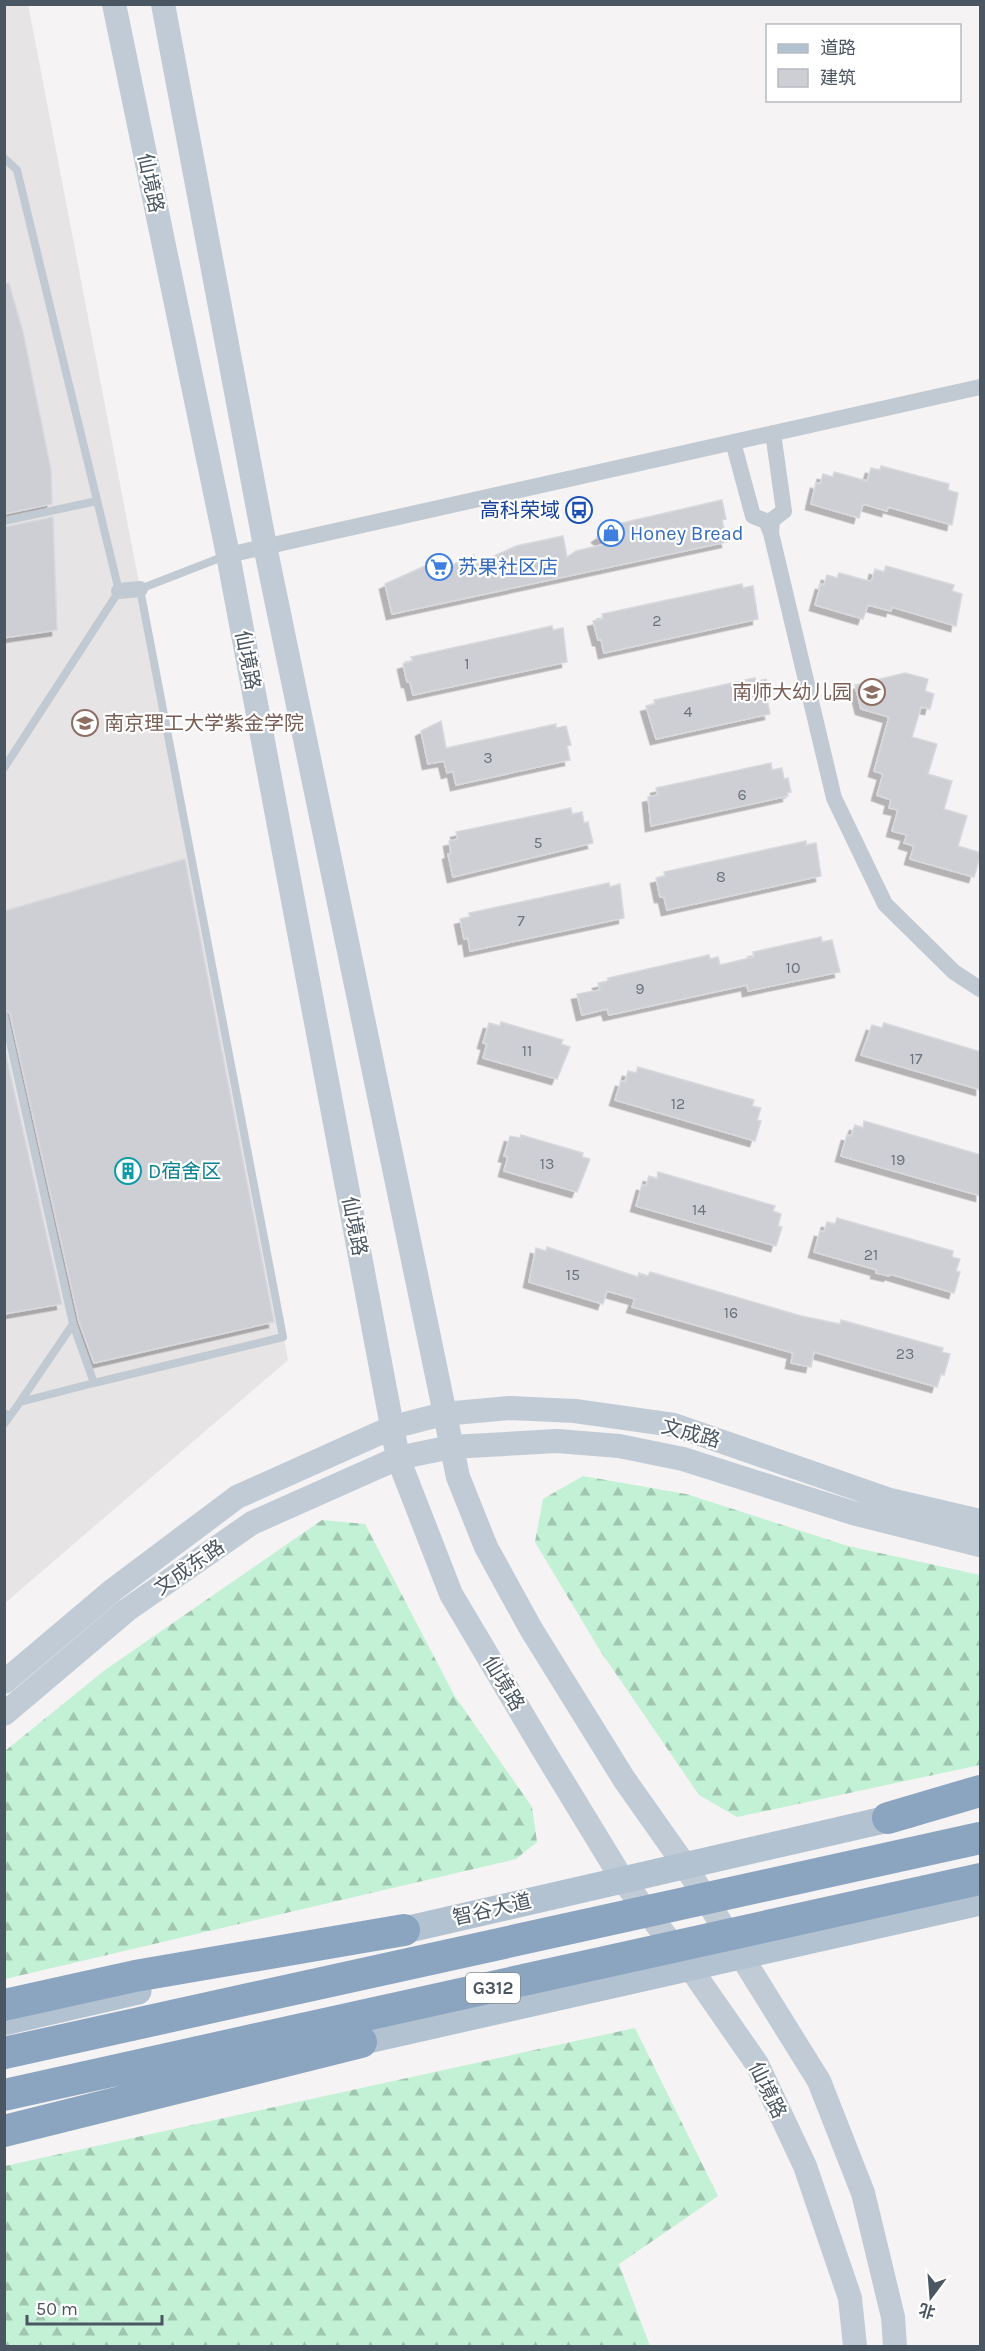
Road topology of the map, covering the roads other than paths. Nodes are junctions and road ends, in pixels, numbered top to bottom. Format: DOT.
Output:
graph roads {
  1 [pos="114,4"];
  2 [pos="163,4"];
  3 [pos="4,158"];
  4 [pos="981,387"];
  5 [pos="773,433"];
  6 [pos="733,442"];
  7 [pos="97,501"];
  8 [pos="4,521"];
  9 [pos="771,533"];
  10 [pos="265,546"];
  11 [pos="228,555"];
  12 [pos="140,589"];
  13 [pos="119,591"];
  14 [pos="6,762"];
  15 [pos="981,989"];
  16 [pos="4,1015"];
  17 [pos="73,1324"];
  18 [pos="94,1383"];
  19 [pos="20,1402"];
  20 [pos="7,1414"];
  21 [pos="443,1414"];
  22 [pos="4,1424"];
  23 [pos="393,1427"];
  24 [pos="450,1447"];
  25 [pos="398,1458"];
  26 [pos="981,1521"];
  27 [pos="981,1545"];
  28 [pos="4,1682"];
  29 [pos="4,1714"];
  30 [pos="981,1791"];
  31 [pos="981,1800"];
  32 [pos="888,1818"];
  33 [pos="981,1838"];
  34 [pos="686,1867"];
  35 [pos="622,1879"];
  36 [pos="981,1879"];
  37 [pos="981,1902"];
  38 [pos="404,1930"];
  39 [pos="741,1956"];
  40 [pos="691,1969"];
  41 [pos="4,2005"];
  42 [pos="4,2022"];
  43 [pos="361,2042"];
  44 [pos="4,2053"];
  45 [pos="4,2096"];
  46 [pos="4,2115"];
  47 [pos="4,2131"];
  48 [pos="855,2346"];
  49 [pos="895,2346"];
  1 -- 11 [label="main road, 仙境路"];
  2 -- 10 [label="main road, 仙境路"];
  3 -- 7 [label="lane"];
  4 -- 5 [label="street"];
  5 -- 6 [label="street"];
  5 -- 9 [label="street"];
  6 -- 9 [label="street"];
  6 -- 10 [label="street"];
  7 -- 8 [label="lane"];
  7 -- 13 [label="lane"];
  9 -- 15 [label="street"];
  10 -- 11 [label="street"];
  10 -- 21 [label="main road, 仙境路"];
  11 -- 12 [label="lane"];
  11 -- 23 [label="main road, 仙境路"];
  12 -- 13 [label="street"];
  12 -- 18 [label="lane"];
  13 -- 14 [label="lane"];
  16 -- 17 [label="lane"];
  17 -- 18 [label="lane"];
  17 -- 19 [label="lane"];
  18 -- 19 [label="lane"];
  19 -- 20 [label="lane"];
  20 -- 22 [label="lane"];
  21 -- 23 [label="main road, 文成路"];
  21 -- 24 [label="main road, 仙境路"];
  21 -- 26 [label="main road, 文成路"];
  23 -- 25 [label="main road, 仙境路"];
  23 -- 28 [label="main road, 文成东路"];
  24 -- 25 [label="main road, 文成路"];
  24 -- 27 [label="main road, 文成路"];
  24 -- 34 [label="main road, 仙境路"];
  25 -- 29 [label="main road, 文成东路"];
  25 -- 35 [label="main road, 仙境路"];
  30 -- 32 [label="highway"];
  31 -- 32 [label="main road, 智谷大道"];
  32 -- 34 [label="main road, 智谷大道"];
  33 -- 44 [label="highway, 智谷大道 / G312"];
  34 -- 35 [label="main road, 智谷大道"];
  34 -- 39 [label="main road, 仙境路"];
  35 -- 38 [label="main road, 智谷大道"];
  35 -- 40 [label="main road, 仙境路"];
  36 -- 45 [label="highway, G312"];
  37 -- 39 [label="main road, G312"];
  38 -- 41 [label="highway"];
  38 -- 42 [label="main road, 智谷大道"];
  39 -- 40 [label="main road, G312"];
  39 -- 49 [label="main road, 仙境路"];
  40 -- 43 [label="main road, G312"];
  40 -- 48 [label="main road, 仙境路"];
  43 -- 46 [label="main road, G312"];
  43 -- 47 [label="highway"];
}
